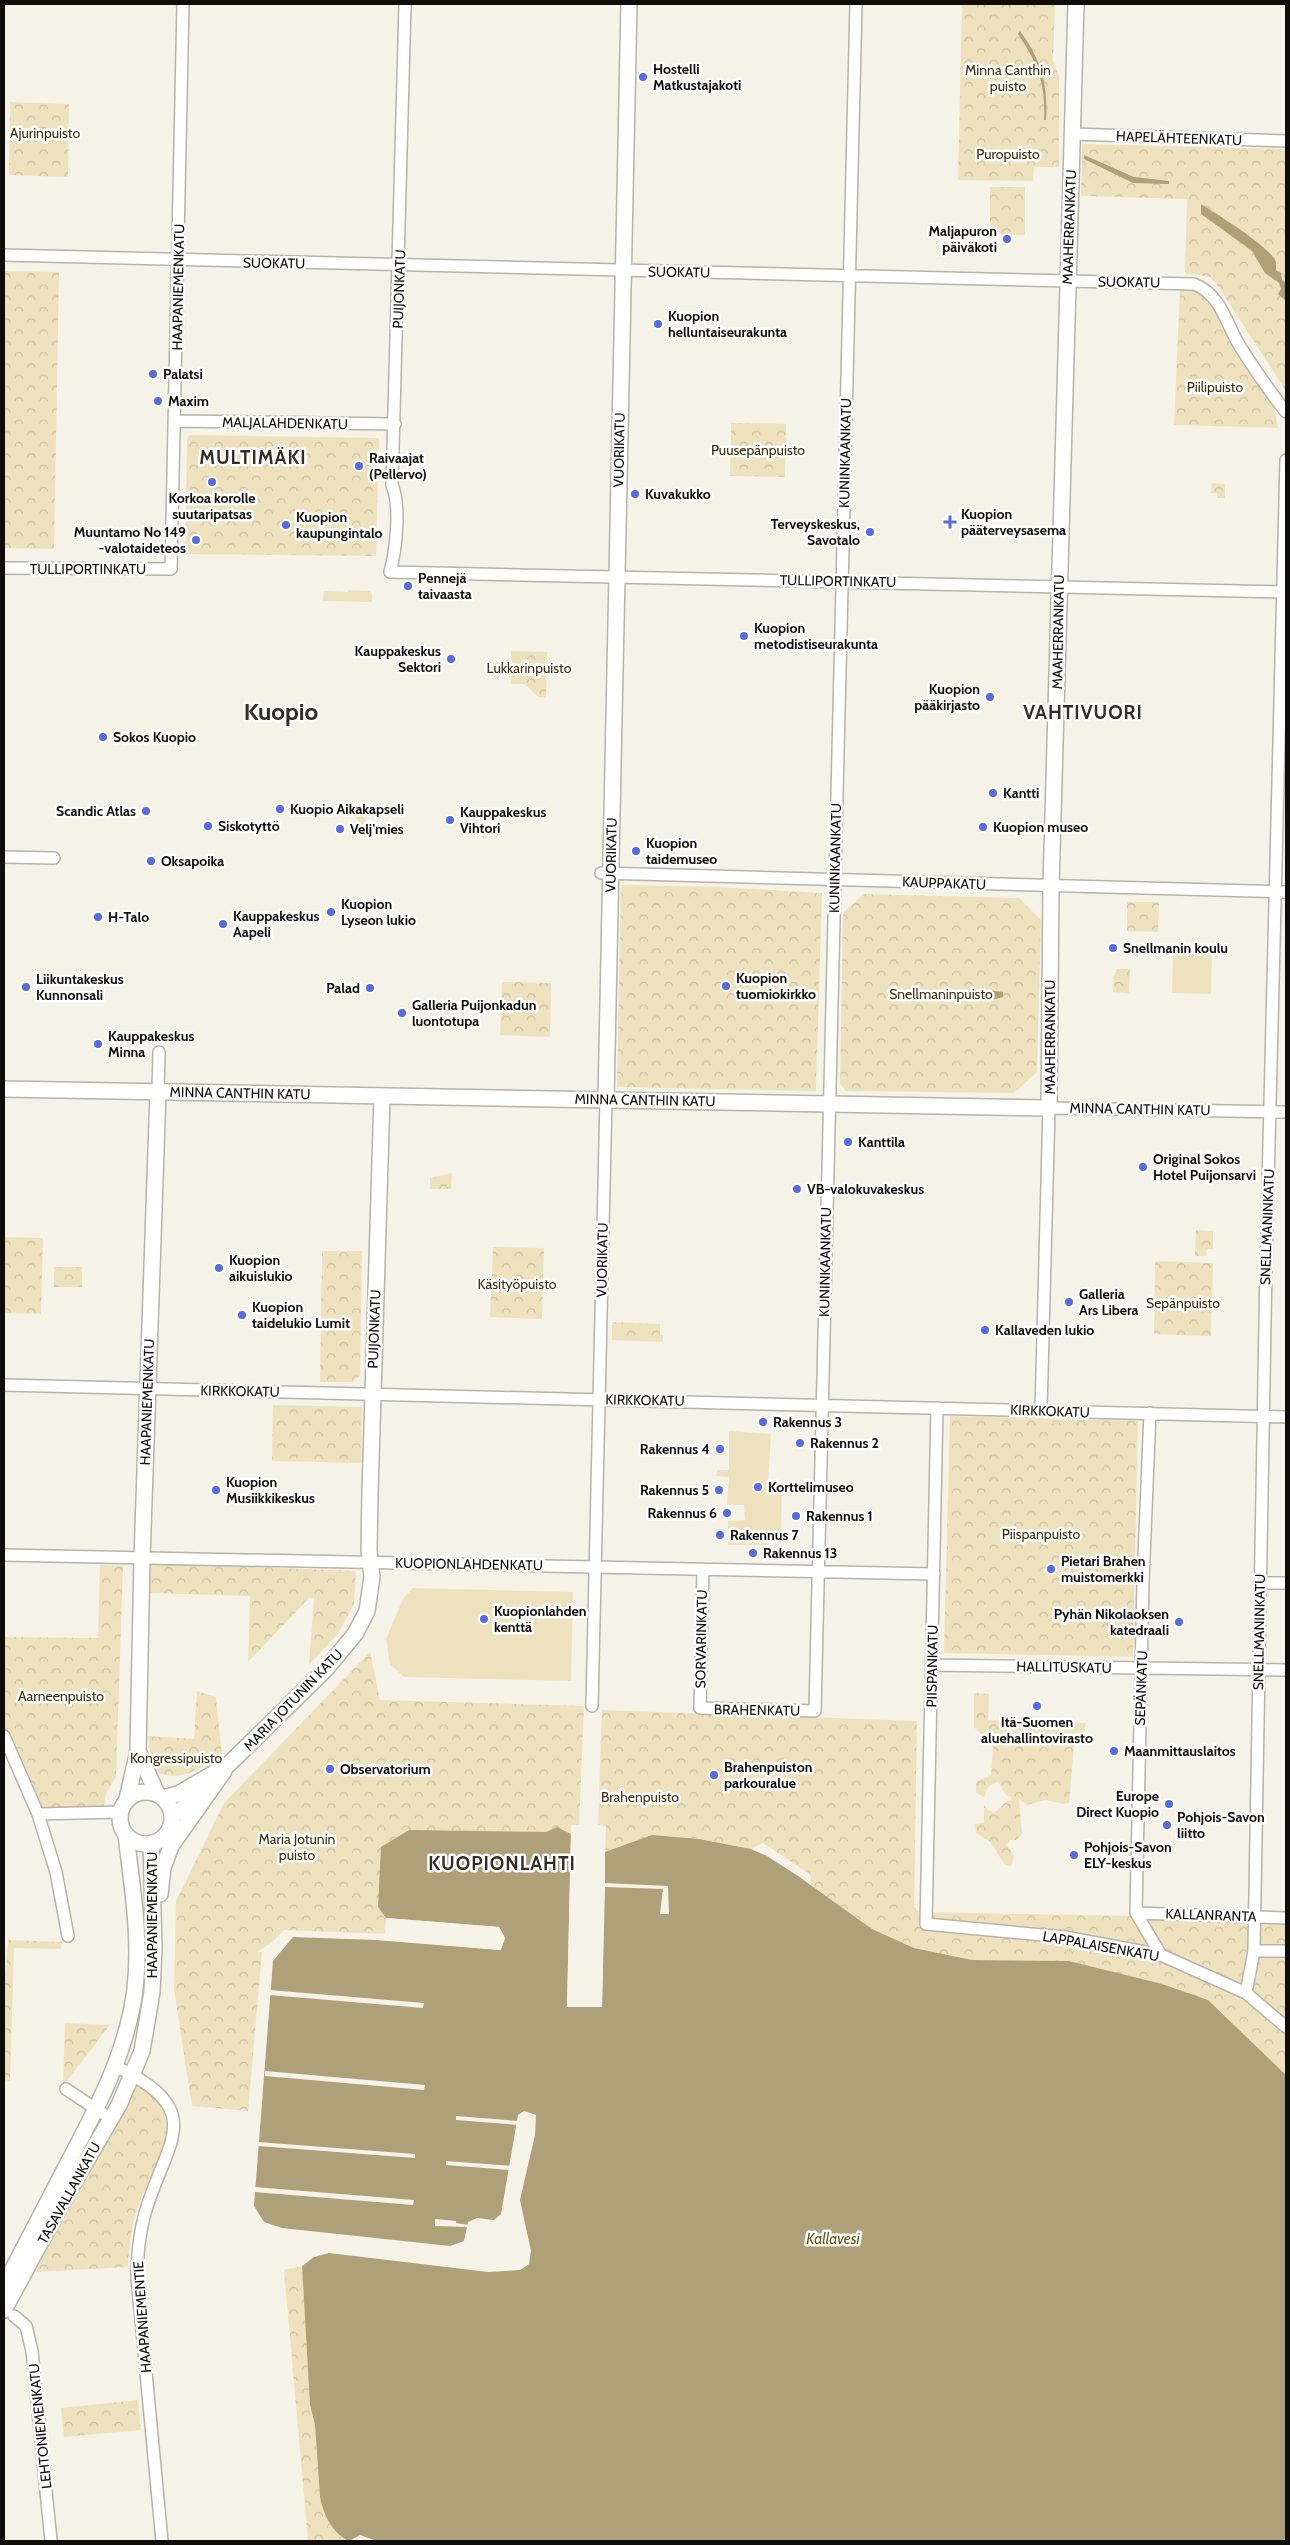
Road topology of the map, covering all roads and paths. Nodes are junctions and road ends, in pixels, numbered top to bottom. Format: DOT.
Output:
graph roads {
  1 [pos="184,4"];
  2 [pos="405,4"];
  3 [pos="629,4"];
  4 [pos="856,4"];
  5 [pos="1076,4"];
  6 [pos="1072,134"];
  7 [pos="1286,141"];
  8 [pos="4,255"];
  9 [pos="179,261"];
  10 [pos="399,266"];
  11 [pos="623,271"];
  12 [pos="849,276"];
  13 [pos="1068,281"];
  14 [pos="1286,412"];
  15 [pos="176,421"];
  16 [pos="395,424"];
  17 [pos="1286,460"];
  18 [pos="4,568"];
  19 [pos="171,569"];
  20 [pos="390,572"];
  21 [pos="616,575"];
  22 [pos="842,581"];
  23 [pos="1059,586"];
  24 [pos="1285,592"];
  25 [pos="4,857"];
  26 [pos="54,858"];
  27 [pos="606,873"];
  28 [pos="835,880"];
  29 [pos="1051,886"];
  30 [pos="1281,892"];
  31 [pos="159,1052"];
  32 [pos="4,1089"];
  33 [pos="158,1092"];
  34 [pos="382,1096"];
  35 [pos="606,1099"];
  36 [pos="829,1104"];
  37 [pos="1049,1108"];
  38 [pos="1270,1112"];
  39 [pos="1286,1112"];
  40 [pos="4,1385"];
  41 [pos="148,1389"];
  42 [pos="373,1394"];
  43 [pos="598,1399"];
  44 [pos="822,1405"];
  45 [pos="937,1408"];
  46 [pos="1041,1410"];
  47 [pos="1150,1414"];
  48 [pos="1264,1416"];
  49 [pos="1286,1417"];
  50 [pos="4,1555"];
  51 [pos="142,1559"];
  52 [pos="371,1562"];
  53 [pos="594,1567"];
  54 [pos="703,1569"];
  55 [pos="818,1571"];
  56 [pos="934,1574"];
  57 [pos="1260,1583"];
  58 [pos="1286,1583"];
  59 [pos="932,1665"];
  60 [pos="1141,1668"];
  61 [pos="1258,1670"];
  62 [pos="1286,1670"];
  63 [pos="592,1706"];
  64 [pos="700,1708"];
  65 [pos="815,1711"];
  66 [pos="4,1736"];
  67 [pos="138,1752"];
  68 [pos="228,1765"];
  69 [pos="209,1790"];
  70 [pos="160,1796"];
  71 [pos="124,1806"];
  72 [pos="38,1814"];
  73 [pos="172,1816"];
  74 [pos="126,1835"];
  75 [pos="151,1843"];
  76 [pos="1136,1913"];
  77 [pos="1255,1916"];
  78 [pos="1286,1918"];
  79 [pos="926,1924"];
  80 [pos="154,1933"];
  81 [pos="68,1936"];
  82 [pos="1254,1951"];
  83 [pos="1286,1951"];
  84 [pos="1161,1955"];
  85 [pos="1246,1993"];
  86 [pos="1286,2027"];
  87 [pos="115,2066"];
  88 [pos="134,2075"];
  89 [pos="66,2090"];
  90 [pos="96,2108"];
  91 [pos="111,2119"];
  92 [pos="4,2286"];
  93 [pos="9,2313"];
  94 [pos="51,2541"];
  95 [pos="162,2541"];
  1 -- 9 [label="street, HAAPANIEMENKATU"];
  2 -- 10 [label="street, PUIJONKATU"];
  3 -- 11 [label="main road, VUORIKATU"];
  4 -- 12 [label="street, KUNINKAANKATU"];
  5 -- 6 [label="main road, MAAHERRANKATU"];
  6 -- 7 [label="street, HAPELÄHTEENKATU"];
  6 -- 13 [label="main road, MAAHERRANKATU"];
  8 -- 9 [label="street, SUOKATU"];
  9 -- 10 [label="street, SUOKATU"];
  9 -- 15 [label="street, HAAPANIEMENKATU"];
  10 -- 11 [label="street, SUOKATU"];
  10 -- 16 [label="street, PUIJONKATU"];
  11 -- 12 [label="street, SUOKATU"];
  11 -- 21 [label="main road, VUORIKATU"];
  12 -- 13 [label="street, SUOKATU"];
  12 -- 22 [label="street, KUNINKAANKATU"];
  13 -- 14 [label="street, SUOKATU"];
  13 -- 23 [label="main road, MAAHERRANKATU"];
  15 -- 16 [label="street, MALJALAHDENKATU"];
  15 -- 19 [label="street, HAAPANIEMENKATU"];
  16 -- 20 [label="street, PUIJONKATU"];
  17 -- 24 [label="street, SNELLMANINKATU"];
  18 -- 19 [label="street, TULLIPORTINKATU"];
  20 -- 21 [label="street, TULLIPORTINKATU"];
  21 -- 22 [label="street, TULLIPORTINKATU"];
  21 -- 27 [label="main road, VUORIKATU"];
  22 -- 23 [label="street, TULLIPORTINKATU"];
  22 -- 28 [label="street, KUNINKAANKATU"];
  23 -- 24 [label="street, TULLIPORTINKATU"];
  23 -- 29 [label="main road, MAAHERRANKATU"];
  24 -- 30 [label="street, SNELLMANINKATU"];
  25 -- 26 [label="street"];
  27 -- 28 [label="street, KAUPPAKATU"];
  27 -- 35 [label="main road, VUORIKATU"];
  28 -- 29 [label="street, KAUPPAKATU"];
  28 -- 36 [label="street, KUNINKAANKATU"];
  29 -- 30 [label="street, KAUPPAKATU"];
  29 -- 37 [label="main road, MAAHERRANKATU"];
  30 -- 38 [label="street, SNELLMANINKATU"];
  31 -- 33 [label="street, HAAPANIEMENKATU"];
  32 -- 33 [label="main road, MINNA CANTHIN KATU"];
  33 -- 34 [label="main road, MINNA CANTHIN KATU"];
  33 -- 41 [label="main road, HAAPANIEMENKATU"];
  34 -- 35 [label="main road, MINNA CANTHIN KATU"];
  34 -- 42 [label="main road, PUIJONKATU"];
  35 -- 36 [label="main road, MINNA CANTHIN KATU"];
  35 -- 43 [label="street, VUORIKATU"];
  36 -- 37 [label="main road, MINNA CANTHIN KATU"];
  36 -- 44 [label="street, KUNINKAANKATU"];
  37 -- 38 [label="street, MINNA CANTHIN KATU"];
  37 -- 46 [label="street, MAAHERRANKATU"];
  38 -- 39 [label="street, MINNA CANTHIN KATU"];
  38 -- 48 [label="street, SNELLMANINKATU"];
  40 -- 41 [label="street, KIRKKOKATU"];
  41 -- 42 [label="street, KIRKKOKATU"];
  41 -- 51 [label="main road, HAAPANIEMENKATU"];
  42 -- 43 [label="street, KIRKKOKATU"];
  42 -- 52 [label="main road, PUIJONKATU"];
  43 -- 44 [label="street, KIRKKOKATU"];
  43 -- 53 [label="street, VUORIKATU"];
  44 -- 45 [label="street, KIRKKOKATU"];
  44 -- 55 [label="street, KUNINKAANKATU"];
  45 -- 46 [label="street, KIRKKOKATU"];
  45 -- 56 [label="street, PIISPANKATU"];
  46 -- 47 [label="street, KIRKKOKATU"];
  47 -- 48 [label="street, KIRKKOKATU"];
  47 -- 60 [label="street, SEPÄNKATU"];
  48 -- 49 [label="street, KIRKKOKATU"];
  48 -- 57 [label="street, SNELLMANINKATU"];
  50 -- 51 [label="street, KUOPIONLAHDENKATU"];
  51 -- 52 [label="street, KUOPIONLAHDENKATU"];
  51 -- 67 [label="main road, HAAPANIEMENKATU"];
  52 -- 53 [label="street, KUOPIONLAHDENKATU"];
  52 -- 68 [label="main road, MARIA JOTUNIN KATU"];
  53 -- 54 [label="street, KUOPIONLAHDENKATU"];
  53 -- 63 [label="street, VUORIKATU"];
  54 -- 55 [label="street, KUOPIONLAHDENKATU"];
  54 -- 64 [label="street, SORVARINKATU"];
  55 -- 56 [label="street, KUOPIONLAHDENKATU"];
  55 -- 65 [label="street, KUNINKAANKATU"];
  56 -- 59 [label="street, PIISPANKATU"];
  57 -- 58 [label="street"];
  57 -- 61 [label="street, SNELLMANINKATU"];
  59 -- 60 [label="street, HALLITUSKATU"];
  59 -- 79 [label="street, PIISPANKATU"];
  60 -- 61 [label="street, HALLITUSKATU"];
  60 -- 76 [label="street, SEPÄNKATU"];
  61 -- 62 [label="street, HALLITUSKATU"];
  61 -- 77 [label="street, SNELLMANINKATU"];
  64 -- 65 [label="street, BRAHENKATU"];
  66 -- 72 [label="street"];
  67 -- 70 [label="main road, HAAPANIEMENKATU"];
  67 -- 71 [label="main road, HAAPANIEMENKATU"];
  68 -- 69 [label="main road"];
  68 -- 70 [label="main road, MARIA JOTUNIN KATU"];
  69 -- 73 [label="main road"];
  69 -- 80 [label="main road"];
  70 -- 71 [label="main road"];
  70 -- 73 [label="main road"];
  71 -- 72 [label="street"];
  71 -- 74 [label="main road"];
  72 -- 81 [label="street"];
  73 -- 75 [label="main road"];
  74 -- 75 [label="main road"];
  74 -- 87 [label="main road, HAAPANIEMENKATU"];
  75 -- 80 [label="main road, HAAPANIEMENKATU"];
  76 -- 77 [label="street, KALLANRANTA"];
  76 -- 84 [label="street"];
  77 -- 78 [label="street, KALLANRANTA"];
  77 -- 82 [label="street, SNELLMANINKATU"];
  79 -- 84 [label="street, LAPPALAISENKATU"];
  80 -- 88 [label="main road, HAAPANIEMENKATU"];
  82 -- 83 [label="street"];
  82 -- 85 [label="street, SNELLMANINKATU"];
  84 -- 85 [label="street, LAPPALAISENKATU"];
  85 -- 86 [label="street, LAPPALAISENKATU"];
  87 -- 88 [label="street, HAAPANIEMENTIE"];
  87 -- 90 [label="main road, TASAVALLANKATU"];
  88 -- 91 [label="main road, TASAVALLANKATU"];
  88 -- 95 [label="street, HAAPANIEMENTIE"];
  89 -- 90 [label="street"];
  90 -- 91 [label="street"];
  90 -- 92 [label="main road, TASAVALLANKATU"];
  91 -- 93 [label="main road, TASAVALLANKATU"];
  93 -- 94 [label="street, LEHTONIEMENKATU"];
}
